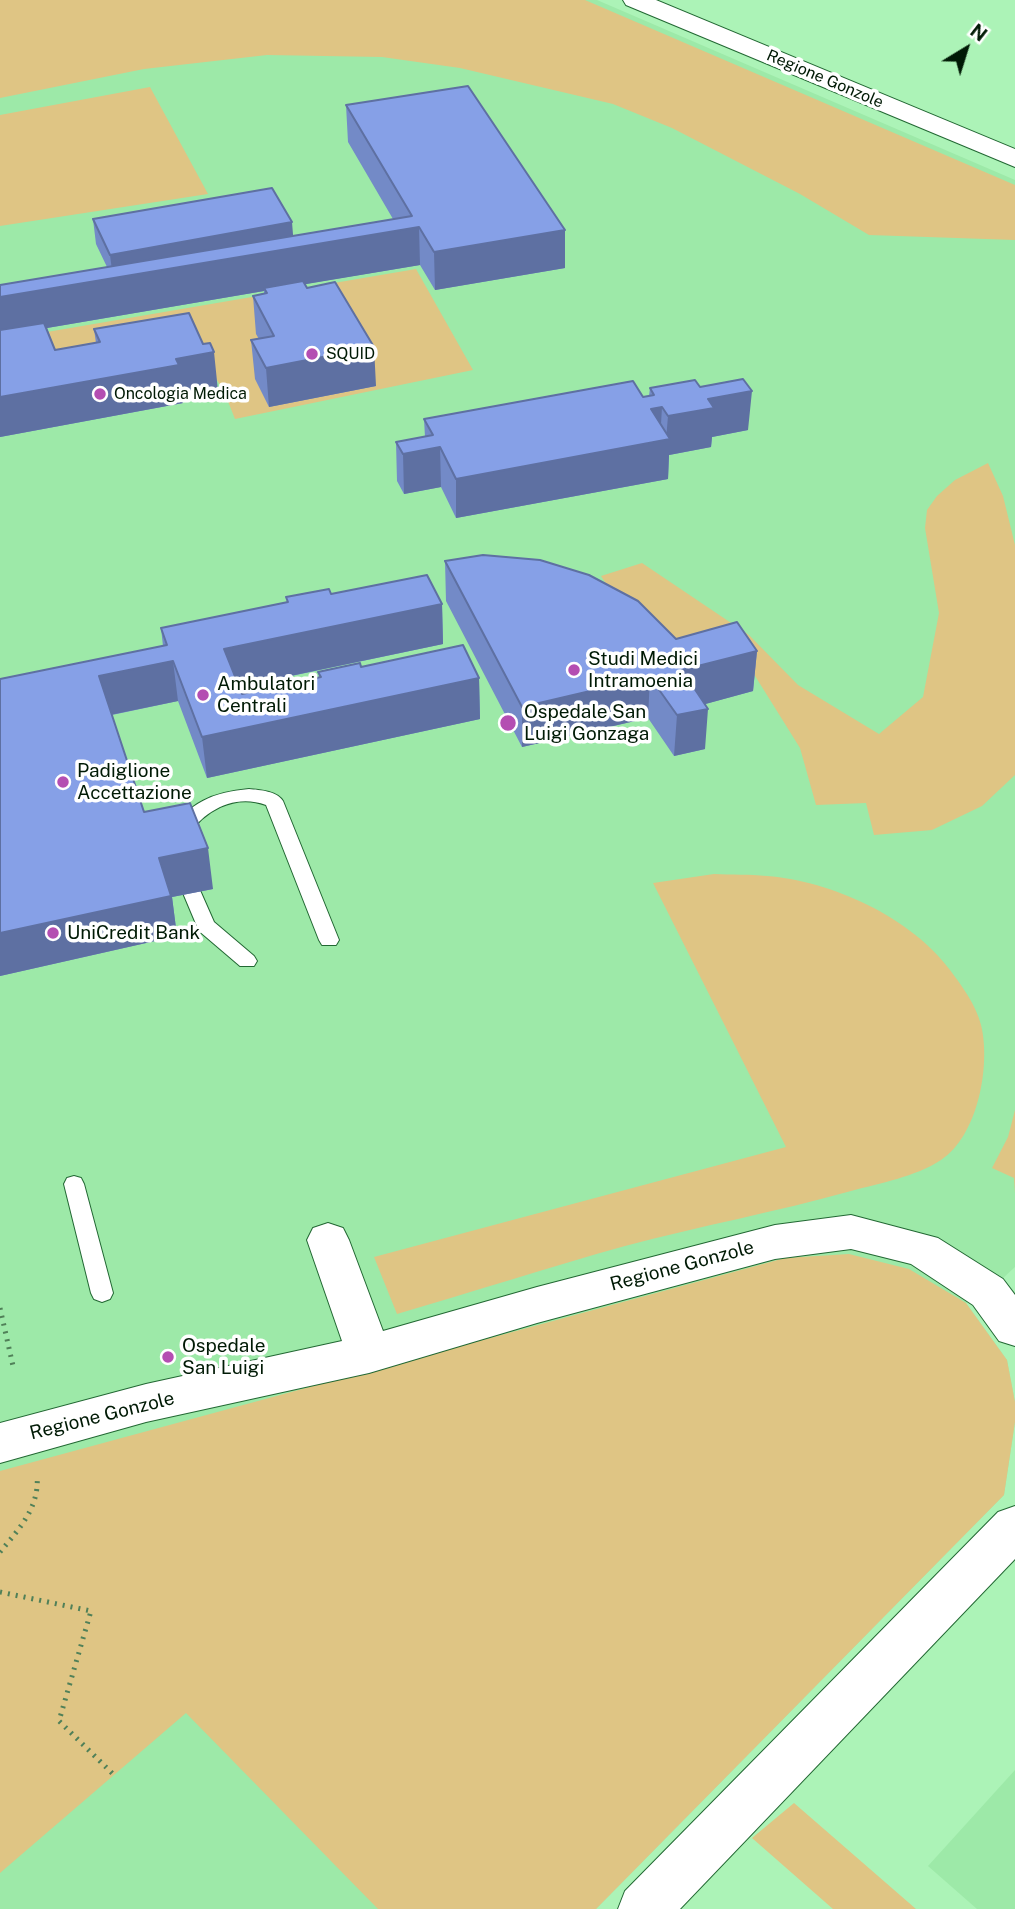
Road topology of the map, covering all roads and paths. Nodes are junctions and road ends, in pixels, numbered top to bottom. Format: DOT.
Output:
graph roads {
  1 [pos="635,0"];
  2 [pos="1015,159"];
  3 [pos="176,847"];
  4 [pos="192,893"];
  5 [pos="329,940"];
  6 [pos="247,961"];
  7 [pos="74,1184"];
  8 [pos="328,1240"];
  9 [pos="102,1293"];
  10 [pos="1001,1300"];
  11 [pos="0,1308"];
  12 [pos="1015,1328"];
  13 [pos="369,1354"];
  14 [pos="13,1366"];
  15 [pos="17,1452"];
  16 [pos="1015,1527"];
  17 [pos="0,1552"];
  18 [pos="0,1592"];
  19 [pos="113,1774"];
  20 [pos="644,1909"];
  1 -- 2 [label="street, Regione Gonzole"];
  3 -- 5 [label="lane"];
  4 -- 6 [label="lane"];
  7 -- 9 [label="lane"];
  8 -- 13 [label="street"];
  10 -- 12 [label="street, Regione Gonzole"];
  10 -- 13 [label="street, Regione Gonzole"];
  11 -- 14 [label="path"];
  13 -- 15 [label="street, Regione Gonzole"];
  15 -- 17 [label="path"];
  16 -- 20 [label="street"];
  18 -- 19 [label="path"];
}
